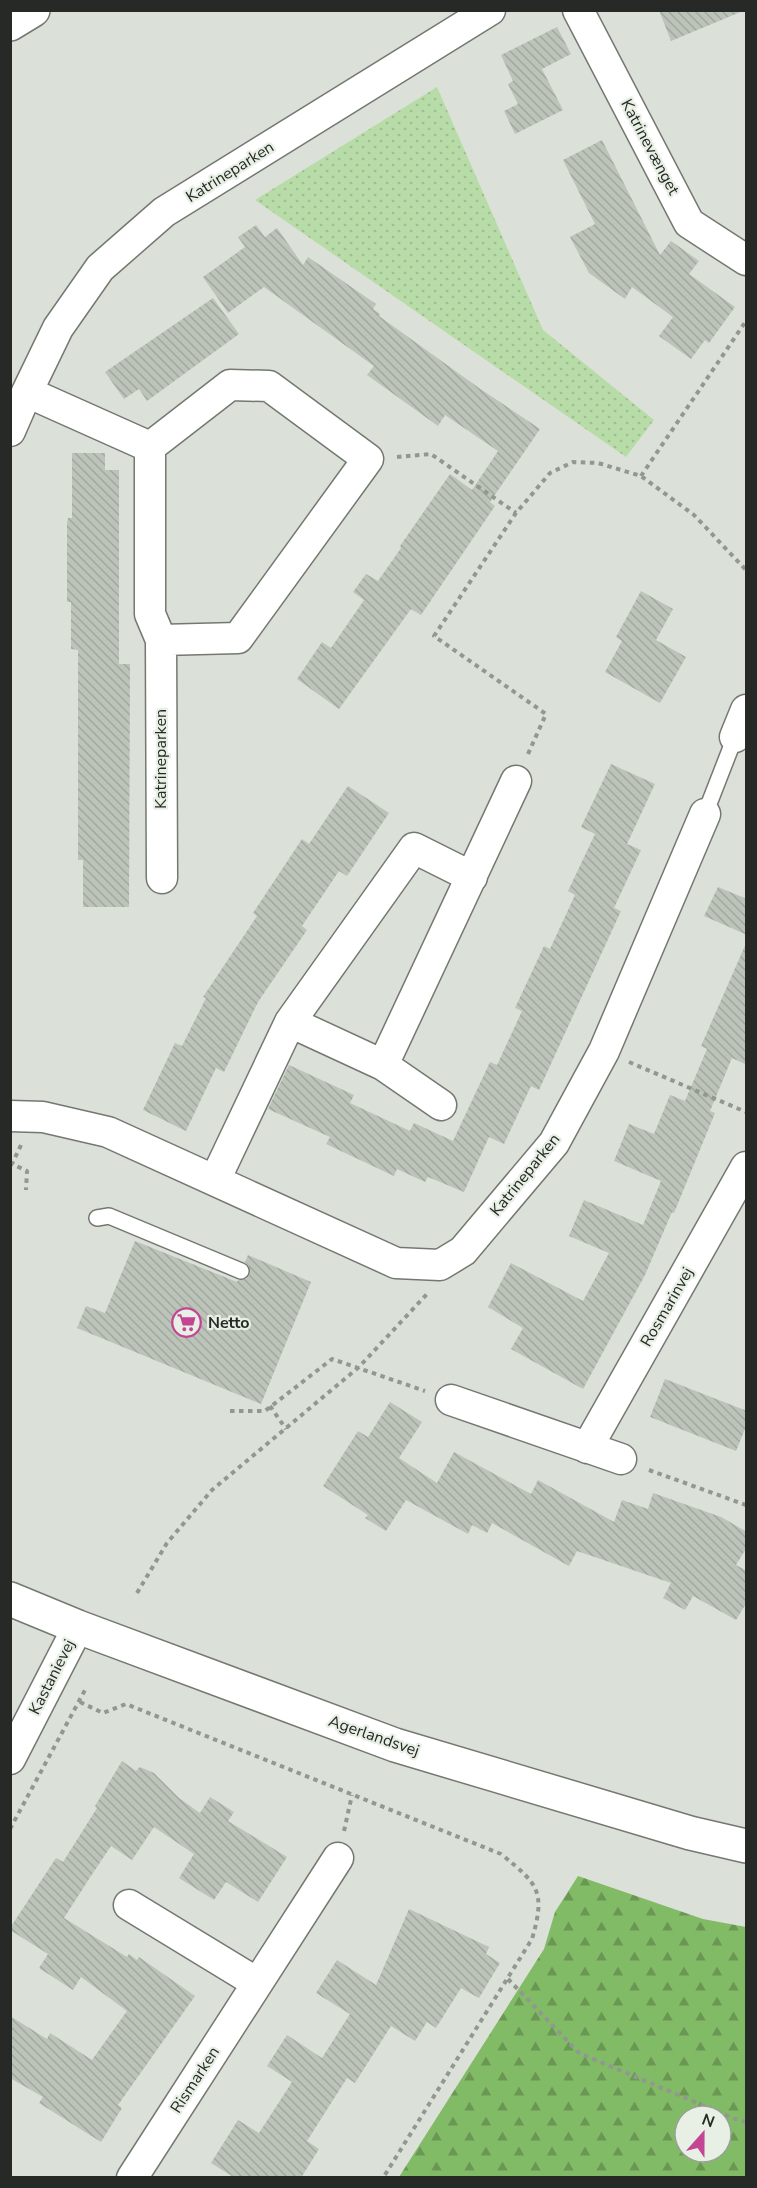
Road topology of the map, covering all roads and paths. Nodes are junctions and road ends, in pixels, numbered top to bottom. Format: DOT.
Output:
graph roads {
  1 [pos="33,10"];
  2 [pos="490,10"];
  3 [pos="578,10"];
  4 [pos="10,24"];
  5 [pos="747,260"];
  6 [pos="747,321"];
  7 [pos="27,392"];
  8 [pos="10,431"];
  9 [pos="150,447"];
  10 [pos="368,459"];
  11 [pos="641,476"];
  12 [pos="516,513"];
  13 [pos="747,570"];
  14 [pos="161,640"];
  15 [pos="747,710"];
  16 [pos="735,737"];
  17 [pos="516,782"];
  18 [pos="705,814"];
  19 [pos="472,877"];
  20 [pos="162,878"];
  21 [pos="290,1022"];
  22 [pos="604,1051"];
  23 [pos="383,1065"];
  24 [pos="441,1105"];
  25 [pos="747,1112"];
  26 [pos="22,1116"];
  27 [pos="747,1167"];
  28 [pos="215,1180"];
  29 [pos="26,1190"];
  30 [pos="97,1218"];
  31 [pos="440,1265"];
  32 [pos="241,1271"];
  33 [pos="359,1368"];
  34 [pos="452,1400"];
  35 [pos="270,1406"];
  36 [pos="230,1411"];
  37 [pos="286,1429"];
  38 [pos="586,1448"];
  39 [pos="621,1460"];
  40 [pos="747,1505"];
  41 [pos="137,1593"];
  42 [pos="10,1599"];
  43 [pos="78,1627"];
  44 [pos="85,1690"];
  45 [pos="80,1702"];
  46 [pos="10,1759"];
  47 [pos="352,1795"];
  48 [pos="10,1828"];
  49 [pos="747,1846"];
  50 [pos="338,1858"];
  51 [pos="129,1905"];
  52 [pos="508,1979"];
  53 [pos="257,1983"];
  54 [pos="747,2122"];
  55 [pos="132,2178"];
  56 [pos="383,2178"];
  1 -- 4 [label="street"];
  2 -- 7 [label="street, Katrineparken"];
  3 -- 5 [label="street, Katrinevænget"];
  6 -- 11 [label="path"];
  7 -- 8 [label="street, Katrineparken"];
  7 -- 9 [label="street"];
  9 -- 10 [label="street"];
  9 -- 14 [label="street, Katrineparken"];
  10 -- 12 [label="path"];
  10 -- 14 [label="street"];
  11 -- 12 [label="path"];
  11 -- 13 [label="path"];
  12 -- 17 [label="path"];
  14 -- 20 [label="street, Katrineparken"];
  15 -- 16 [label="street"];
  16 -- 18 [label="lane"];
  17 -- 19 [label="street"];
  18 -- 22 [label="street, Katrineparken"];
  19 -- 21 [label="street"];
  19 -- 23 [label="street"];
  21 -- 23 [label="street"];
  21 -- 28 [label="street"];
  22 -- 25 [label="path"];
  22 -- 31 [label="street, Katrineparken"];
  23 -- 24 [label="street"];
  26 -- 28 [label="street"];
  26 -- 29 [label="path"];
  27 -- 38 [label="street, Rosmarinvej"];
  28 -- 31 [label="street"];
  30 -- 32 [label="lane"];
  31 -- 33 [label="path"];
  33 -- 34 [label="path"];
  33 -- 35 [label="path"];
  33 -- 37 [label="path"];
  34 -- 38 [label="street"];
  35 -- 36 [label="path"];
  35 -- 37 [label="path"];
  37 -- 41 [label="path"];
  38 -- 39 [label="street"];
  39 -- 40 [label="path"];
  42 -- 43 [label="street, Agerlandsvej"];
  43 -- 46 [label="street, Kastanievej"];
  43 -- 49 [label="street, Agerlandsvej"];
  44 -- 45 [label="path"];
  45 -- 47 [label="path"];
  45 -- 48 [label="path"];
  47 -- 50 [label="path"];
  47 -- 52 [label="path"];
  50 -- 53 [label="street, Rismarken"];
  51 -- 53 [label="street"];
  52 -- 54 [label="path"];
  52 -- 56 [label="path"];
  53 -- 55 [label="street, Rismarken"];
}
